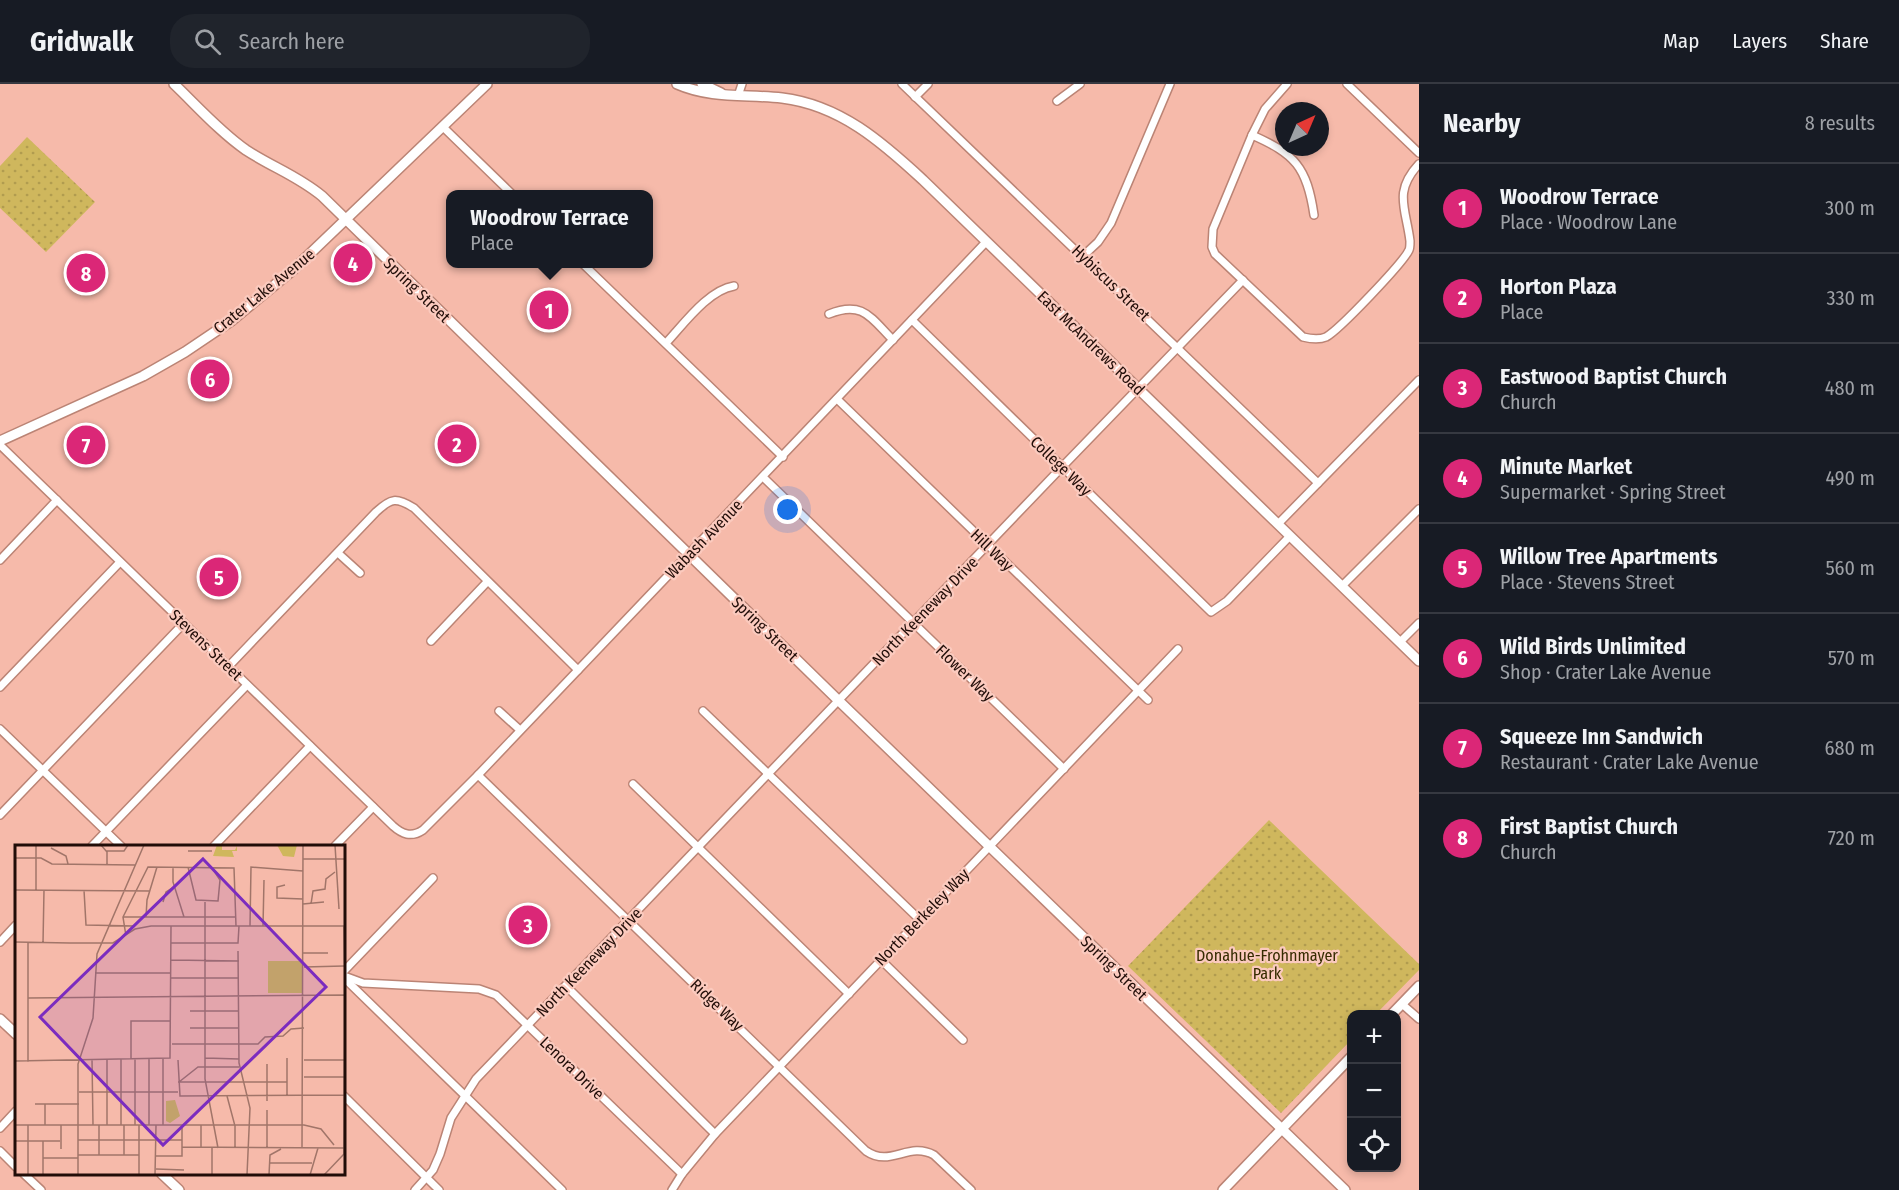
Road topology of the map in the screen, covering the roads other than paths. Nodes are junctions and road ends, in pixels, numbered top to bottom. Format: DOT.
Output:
graph roads {
  1 [pos="174,84"];
  2 [pos="487,84"];
  3 [pos="677,84"];
  4 [pos="702,84"];
  5 [pos="742,84"];
  6 [pos="902,84"];
  7 [pos="927,84"];
  8 [pos="1080,84"];
  9 [pos="1168,84"];
  10 [pos="1287,84"];
  11 [pos="1347,84"];
  12 [pos="726,95"];
  13 [pos="738,96"];
  14 [pos="915,97"];
  15 [pos="1057,101"];
  16 [pos="443,127"];
  17 [pos="1252,135"];
  18 [pos="1419,153"];
  19 [pos="1419,164"];
  20 [pos="507,190"];
  21 [pos="1314,215"];
  22 [pos="346,220"];
  23 [pos="986,242"];
  24 [pos="1083,256"];
  25 [pos="588,268"];
  26 [pos="1243,280"];
  27 [pos="734,286"];
  28 [pos="829,314"];
  29 [pos="912,320"];
  30 [pos="893,340"];
  31 [pos="666,343"];
  32 [pos="1178,347"];
  33 [pos="1419,380"];
  34 [pos="1138,389"];
  35 [pos="837,399"];
  36 [pos="0,443"];
  37 [pos="783,457"];
  38 [pos="1062,467"];
  39 [pos="763,477"];
  40 [pos="1318,483"];
  41 [pos="57,500"];
  42 [pos="1419,508"];
  43 [pos="1278,524"];
  44 [pos="1290,536"];
  45 [pos="987,545"];
  46 [pos="338,553"];
  47 [pos="689,555"];
  48 [pos="0,560"];
  49 [pos="120,562"];
  50 [pos="360,573"];
  51 [pos="487,582"];
  52 [pos="1342,586"];
  53 [pos="913,623"];
  54 [pos="1419,623"];
  55 [pos="184,624"];
  56 [pos="431,641"];
  57 [pos="1400,642"];
  58 [pos="1178,649"];
  59 [pos="1419,661"];
  60 [pos="228,667"];
  61 [pos="578,670"];
  62 [pos="247,685"];
  63 [pos="0,687"];
  64 [pos="1138,691"];
  65 [pos="1148,700"];
  66 [pos="839,701"];
  67 [pos="499,711"];
  68 [pos="703,711"];
  69 [pos="0,729"];
  70 [pos="520,730"];
  71 [pos="310,746"];
  72 [pos="1064,769"];
  73 [pos="42,771"];
  74 [pos="769,774"];
  75 [pos="478,775"];
  76 [pos="633,784"];
  77 [pos="373,807"];
  78 [pos="0,815"];
  79 [pos="106,832"];
  80 [pos="418,834"];
  81 [pos="93,845"];
  82 [pos="119,845"];
  83 [pos="215,845"];
  84 [pos="336,845"];
  85 [pos="989,847"];
  86 [pos="698,848"];
  87 [pos="433,878"];
  88 [pos="629,920"];
  89 [pos="920,920"];
  90 [pos="15,926"];
  91 [pos="0,942"];
  92 [pos="881,960"];
  93 [pos="345,970"];
  94 [pos="345,977"];
  95 [pos="345,978"];
  96 [pos="566,986"];
  97 [pos="1419,986"];
  98 [pos="849,994"];
  99 [pos="1402,1004"];
  100 [pos="1396,1010"];
  101 [pos="0,1019"];
  102 [pos="1419,1019"];
  103 [pos="528,1025"];
  104 [pos="15,1033"];
  105 [pos="963,1040"];
  106 [pos="1347,1063"];
  107 [pos="779,1066"];
  108 [pos="465,1096"];
  109 [pos="345,1097"];
  110 [pos="15,1112"];
  111 [pos="0,1128"];
  112 [pos="1281,1128"];
  113 [pos="715,1134"];
  114 [pos="0,1151"];
  115 [pos="15,1166"];
  116 [pos="682,1174"];
  117 [pos="26,1175"];
  118 [pos="163,1175"];
  119 [pos="427,1178"];
  120 [pos="172,1188"];
  121 [pos="41,1190"];
  122 [pos="415,1190"];
  123 [pos="439,1190"];
  124 [pos="562,1190"];
  125 [pos="672,1190"];
  126 [pos="971,1190"];
  127 [pos="1223,1190"];
  128 [pos="1344,1190"];
  1 -- 22 [label="street, Spring Street"];
  2 -- 16 [label="street, Crater Lake Avenue"];
  3 -- 12 [label="street, East McAndrews Road"];
  4 -- 12 [label="street, East McAndrews Road"];
  5 -- 13 [label="street"];
  6 -- 14 [label="street, Hybiscus Street"];
  7 -- 14 [label="street"];
  8 -- 15 [label="street"];
  9 -- 24 [label="street"];
  10 -- 17 [label="street"];
  11 -- 18 [label="street"];
  12 -- 13 [label="street, East McAndrews Road"];
  13 -- 23 [label="street, East McAndrews Road"];
  14 -- 24 [label="street, Hybiscus Street"];
  16 -- 20 [label="street"];
  16 -- 22 [label="street, Crater Lake Avenue"];
  17 -- 21 [label="street"];
  17 -- 26 [label="street"];
  19 -- 26 [label="street"];
  22 -- 36 [label="street, Crater Lake Avenue"];
  22 -- 47 [label="street, Spring Street"];
  23 -- 29 [label="street, Wabash Avenue"];
  23 -- 34 [label="street, East McAndrews Road"];
  24 -- 32 [label="street, Hybiscus Street"];
  25 -- 31 [label="street"];
  26 -- 32 [label="street, North Keeneway Drive"];
  27 -- 31 [label="street"];
  28 -- 30 [label="street"];
  29 -- 30 [label="street, Wabash Avenue"];
  29 -- 38 [label="street, College Way"];
  30 -- 35 [label="street, Wabash Avenue"];
  31 -- 37 [label="street"];
  32 -- 34 [label="street, North Keeneway Drive"];
  32 -- 40 [label="street, Hybiscus Street"];
  33 -- 40 [label="street"];
  34 -- 38 [label="street, North Keeneway Drive"];
  34 -- 43 [label="street, East McAndrews Road"];
  35 -- 37 [label="street, Wabash Avenue"];
  35 -- 45 [label="street, Hill Way"];
  36 -- 41 [label="street, Stevens Street"];
  37 -- 39 [label="street, Wabash Avenue"];
  38 -- 44 [label="street, College Way"];
  38 -- 45 [label="street, North Keeneway Drive"];
  39 -- 47 [label="street, Wabash Avenue"];
  39 -- 53 [label="street, Flower Way"];
  40 -- 43 [label="street"];
  41 -- 48 [label="street"];
  41 -- 49 [label="street, Stevens Street"];
  42 -- 52 [label="street"];
  43 -- 44 [label="street, East McAndrews Road"];
  44 -- 52 [label="street, East McAndrews Road"];
  45 -- 53 [label="street, North Keeneway Drive"];
  45 -- 64 [label="street, Hill Way"];
  46 -- 50 [label="street"];
  46 -- 51 [label="street"];
  46 -- 60 [label="street"];
  47 -- 61 [label="street, Wabash Avenue"];
  47 -- 66 [label="street, Spring Street"];
  49 -- 55 [label="street, Stevens Street"];
  49 -- 63 [label="street"];
  51 -- 56 [label="street"];
  51 -- 61 [label="street"];
  52 -- 57 [label="street, East McAndrews Road"];
  53 -- 66 [label="street, North Keeneway Drive"];
  53 -- 72 [label="street, Flower Way"];
  54 -- 57 [label="street"];
  55 -- 60 [label="street, Stevens Street"];
  55 -- 73 [label="street"];
  57 -- 59 [label="street, East McAndrews Road"];
  58 -- 64 [label="street, North Berkeley Way"];
  60 -- 62 [label="street, Stevens Street"];
  61 -- 70 [label="street, Wabash Avenue"];
  62 -- 71 [label="street, Stevens Street"];
  62 -- 79 [label="street"];
  64 -- 65 [label="street, Hill Way"];
  64 -- 72 [label="street, North Berkeley Way"];
  66 -- 74 [label="street, North Keeneway Drive"];
  66 -- 85 [label="street, Spring Street"];
  67 -- 70 [label="street"];
  68 -- 74 [label="street"];
  69 -- 73 [label="street"];
  70 -- 75 [label="street, Wabash Avenue"];
  71 -- 77 [label="street, Stevens Street"];
  71 -- 83 [label="street"];
  72 -- 85 [label="street, North Berkeley Way"];
  73 -- 78 [label="street"];
  73 -- 79 [label="street"];
  74 -- 86 [label="street, North Keeneway Drive"];
  74 -- 89 [label="street"];
  75 -- 80 [label="street, Wabash Avenue"];
  75 -- 88 [label="street, Ridge Way"];
  76 -- 86 [label="street"];
  77 -- 80 [label="street, Stevens Street"];
  77 -- 84 [label="street"];
  79 -- 81 [label="street"];
  79 -- 82 [label="street"];
  85 -- 89 [label="street, North Berkeley Way"];
  85 -- 112 [label="street, Spring Street"];
  86 -- 88 [label="street, North Keeneway Drive"];
  86 -- 98 [label="street"];
  87 -- 93 [label="street"];
  88 -- 96 [label="street, North Keeneway Drive"];
  88 -- 107 [label="street, Ridge Way"];
  89 -- 92 [label="street, North Berkeley Way"];
  90 -- 91 [label="street"];
  92 -- 98 [label="street, North Berkeley Way"];
  92 -- 105 [label="street"];
  94 -- 103 [label="street, Lenora Drive"];
  95 -- 108 [label="street"];
  96 -- 103 [label="street, North Keeneway Drive"];
  96 -- 113 [label="street"];
  97 -- 99 [label="street"];
  98 -- 107 [label="street, North Berkeley Way"];
  99 -- 100 [label="street"];
  99 -- 102 [label="street"];
  101 -- 104 [label="street"];
  103 -- 108 [label="street, North Keeneway Drive"];
  103 -- 116 [label="street, Lenora Drive"];
  106 -- 112 [label="street"];
  107 -- 113 [label="street, North Berkeley Way"];
  107 -- 126 [label="street, Ridge Way"];
  108 -- 119 [label="street, North Keeneway Drive"];
  108 -- 124 [label="street"];
  109 -- 119 [label="street"];
  110 -- 111 [label="street"];
  112 -- 127 [label="street"];
  112 -- 128 [label="street, Spring Street"];
  113 -- 116 [label="street, North Berkeley Way"];
  114 -- 115 [label="street"];
  116 -- 125 [label="street, North Berkeley Way"];
  117 -- 121 [label="street"];
  118 -- 120 [label="street"];
  119 -- 122 [label="street, North Keeneway Drive"];
  119 -- 123 [label="street"];
}
